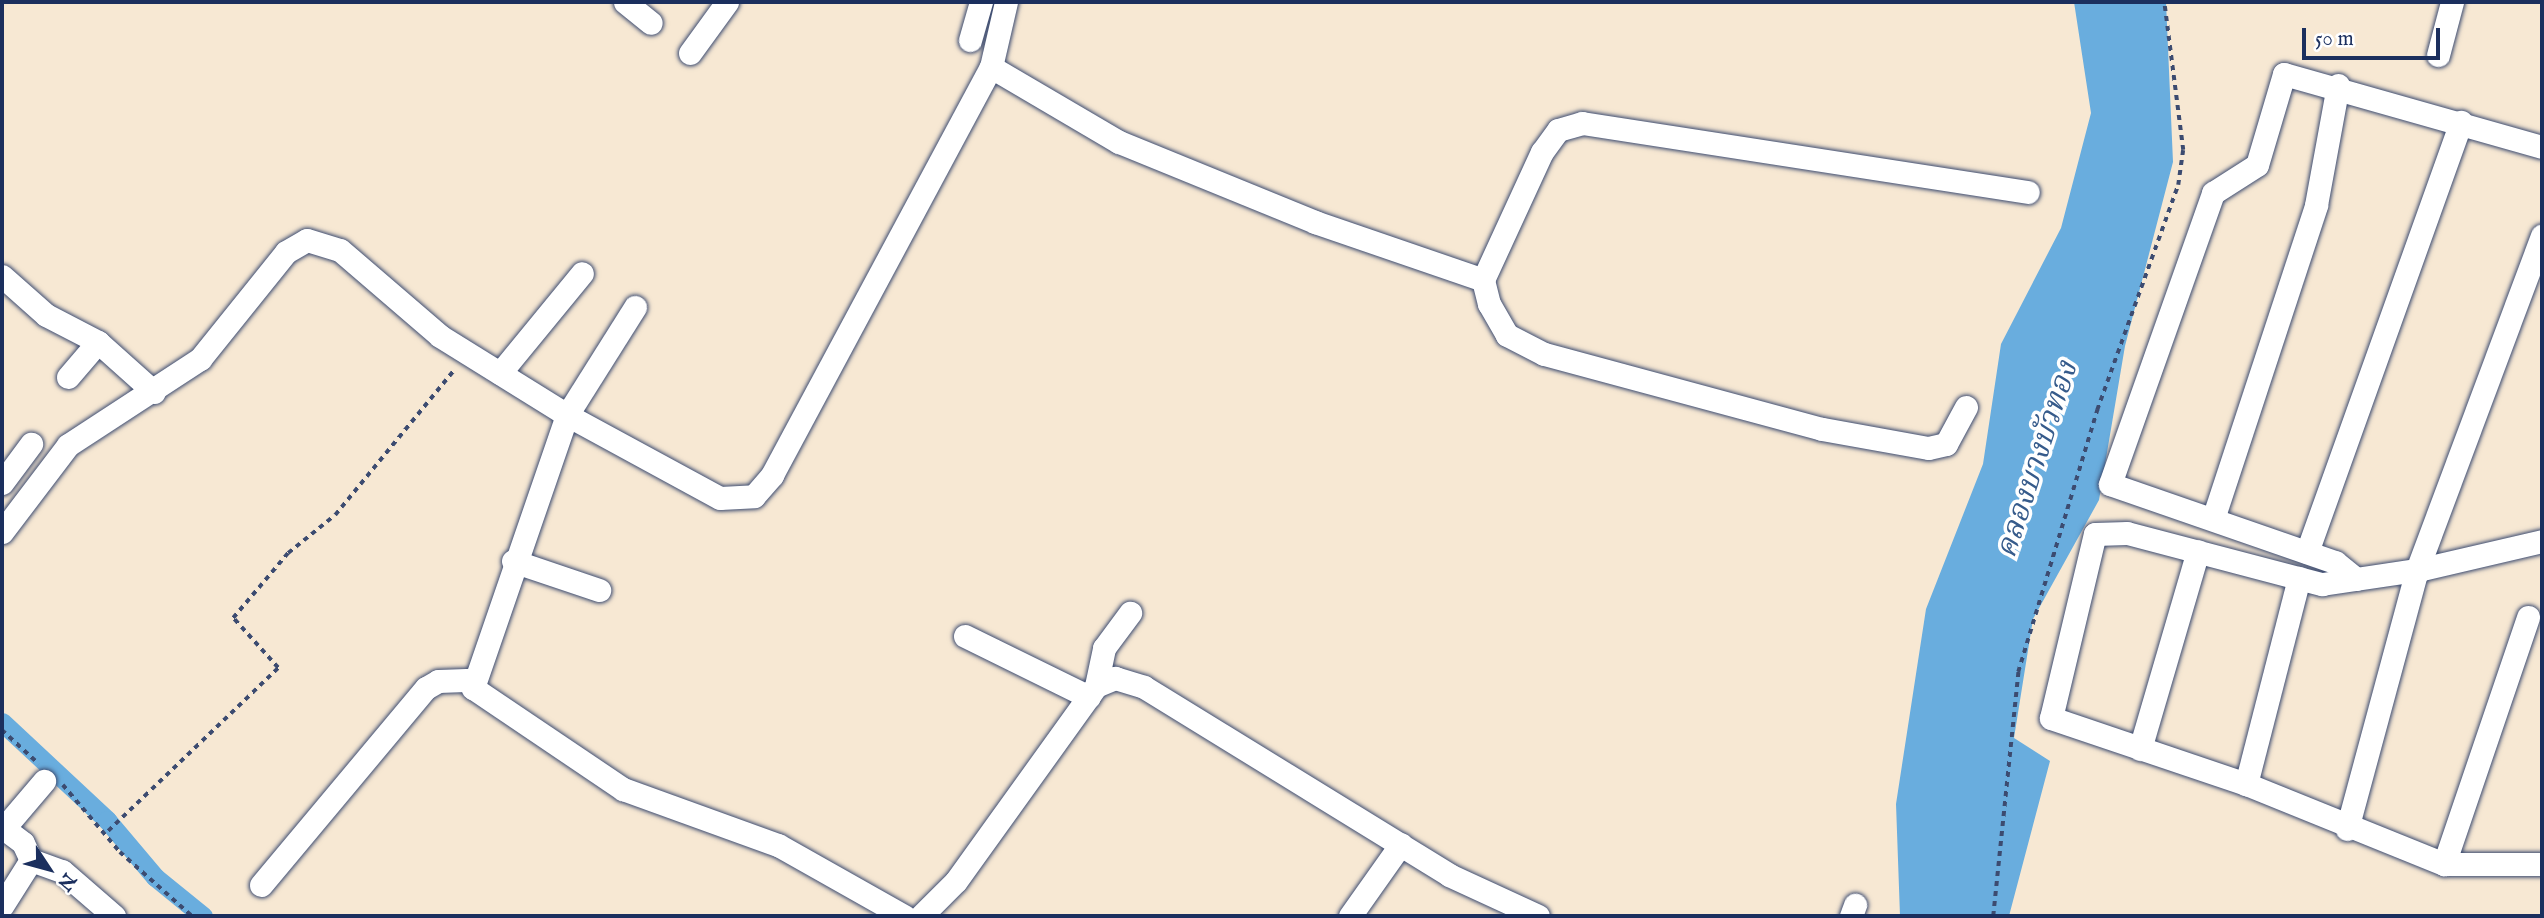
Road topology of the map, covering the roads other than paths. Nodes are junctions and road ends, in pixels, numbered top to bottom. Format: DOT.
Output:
graph roads {
  1 [pos="625,2"];
  2 [pos="727,2"];
  3 [pos="981,2"];
  4 [pos="1006,2"];
  5 [pos="2452,2"];
  6 [pos="651,23"];
  7 [pos="970,40"];
  8 [pos="690,53"];
  9 [pos="2438,55"];
  10 [pos="992,67"];
  11 [pos="2338,85"];
  12 [pos="2461,122"];
  13 [pos="2542,147"];
  14 [pos="2028,192"];
  15 [pos="2542,236"];
  16 [pos="582,273"];
  17 [pos="2,276"];
  18 [pos="1483,279"];
  19 [pos="635,307"];
  20 [pos="98,342"];
  21 [pos="500,373"];
  22 [pos="68,377"];
  23 [pos="154,392"];
  24 [pos="1966,407"];
  25 [pos="567,415"];
  26 [pos="31,444"];
  27 [pos="2,483"];
  28 [pos="2213,519"];
  29 [pos="2,532"];
  30 [pos="2542,541"];
  31 [pos="2199,551"];
  32 [pos="2307,552"];
  33 [pos="513,561"];
  34 [pos="2417,570"];
  35 [pos="2300,578"];
  36 [pos="2356,579"];
  37 [pos="598,590"];
  38 [pos="1130,612"];
  39 [pos="2528,617"];
  40 [pos="965,636"];
  41 [pos="473,680"];
  42 [pos="1092,692"];
  43 [pos="2140,749"];
  44 [pos="49,777"];
  45 [pos="2246,784"];
  46 [pos="3,827"];
  47 [pos="2347,829"];
  48 [pos="1401,844"];
  49 [pos="31,860"];
  50 [pos="2444,864"];
  51 [pos="2542,864"];
  52 [pos="261,885"];
  53 [pos="2,906"];
  54 [pos="114,916"];
  55 [pos="904,916"];
  56 [pos="921,916"];
  57 [pos="1350,916"];
  58 [pos="1538,916"];
  1 -- 6 [label="street"];
  2 -- 8 [label="street"];
  3 -- 7 [label="street"];
  4 -- 10 [label="street"];
  5 -- 9 [label="street"];
  10 -- 18 [label="street"];
  10 -- 25 [label="street"];
  11 -- 12 [label="street"];
  11 -- 28 [label="street"];
  11 -- 28 [label="street"];
  12 -- 13 [label="street"];
  12 -- 32 [label="street"];
  14 -- 18 [label="street"];
  15 -- 34 [label="street"];
  16 -- 21 [label="street"];
  17 -- 20 [label="street"];
  18 -- 24 [label="street"];
  19 -- 25 [label="street"];
  20 -- 22 [label="street"];
  20 -- 23 [label="street"];
  21 -- 23 [label="street"];
  21 -- 25 [label="street"];
  23 -- 29 [label="street"];
  25 -- 33 [label="street"];
  26 -- 27 [label="street"];
  28 -- 32 [label="street"];
  30 -- 34 [label="street"];
  31 -- 35 [label="street"];
  31 -- 43 [label="street"];
  31 -- 43 [label="street"];
  32 -- 36 [label="street"];
  33 -- 37 [label="street"];
  33 -- 41 [label="street"];
  34 -- 36 [label="street"];
  34 -- 47 [label="street"];
  35 -- 36 [label="street"];
  35 -- 45 [label="street"];
  38 -- 42 [label="street"];
  39 -- 50 [label="street"];
  40 -- 42 [label="street"];
  41 -- 52 [label="street"];
  41 -- 55 [label="street"];
  42 -- 48 [label="street"];
  42 -- 56 [label="street"];
  43 -- 45 [label="street"];
  44 -- 46 [label="street"];
  45 -- 47 [label="street"];
  46 -- 49 [label="street"];
  47 -- 50 [label="street"];
  48 -- 57 [label="street"];
  48 -- 58 [label="street"];
  49 -- 53 [label="street"];
  49 -- 54 [label="street"];
  50 -- 51 [label="street"];
}
